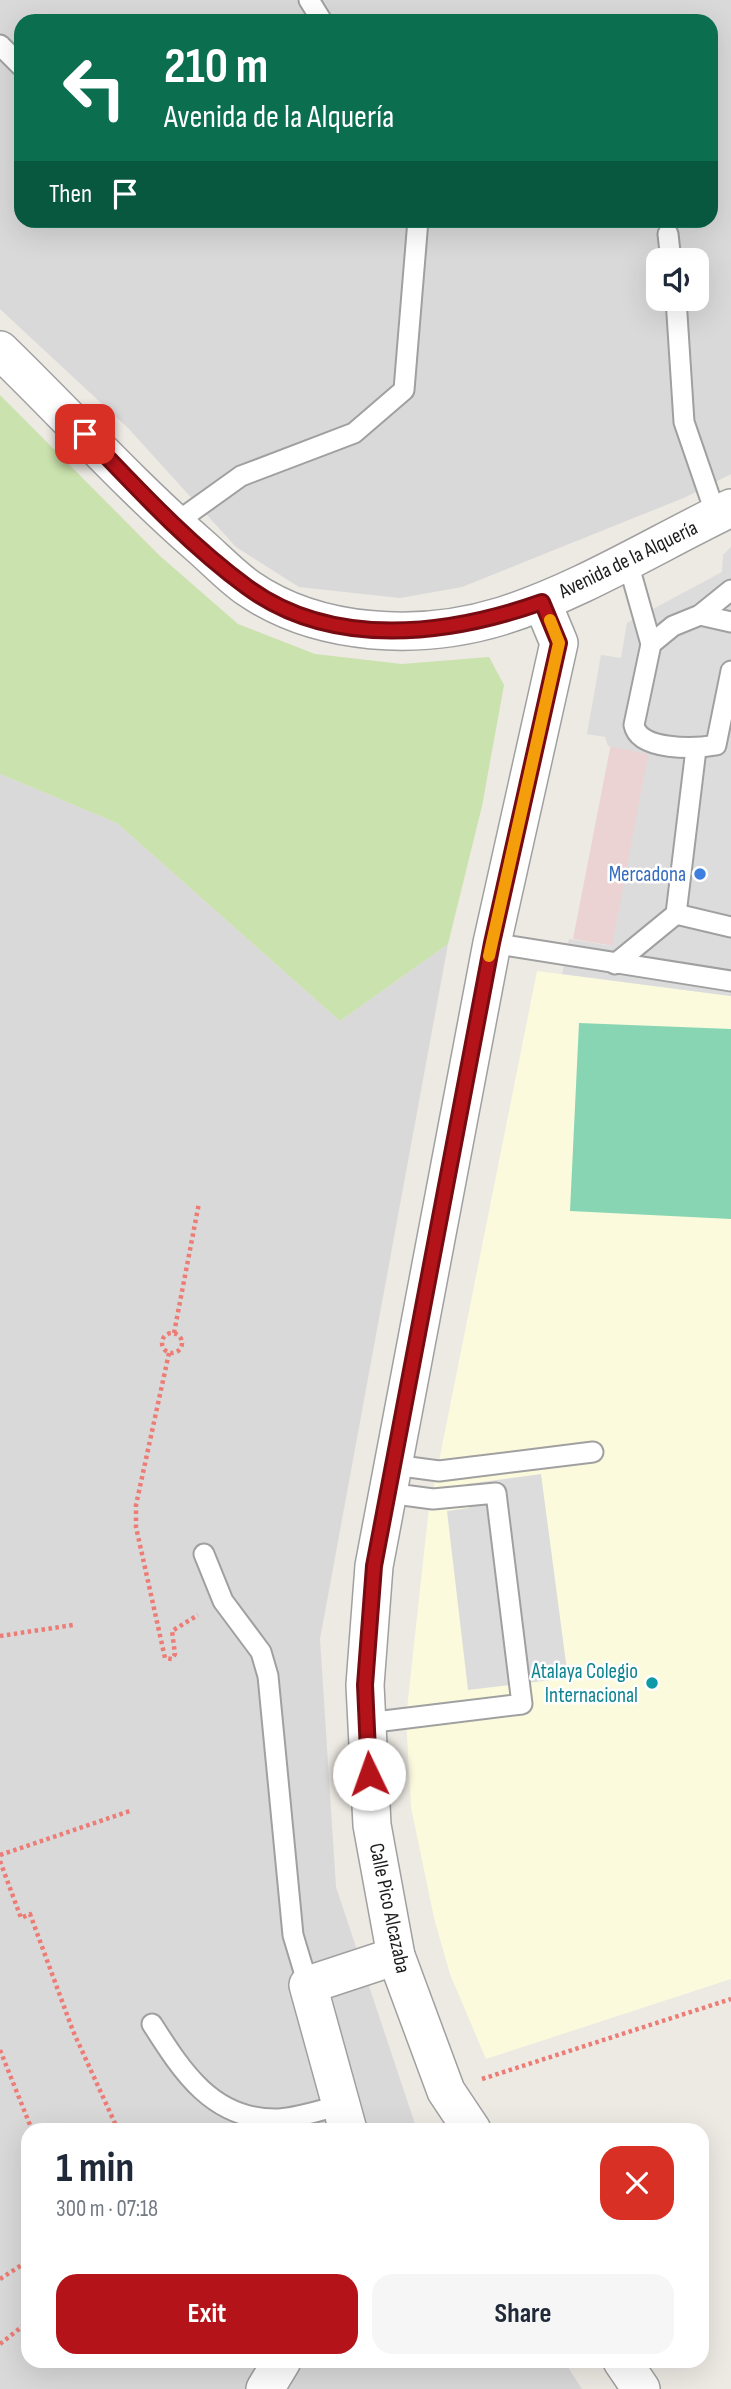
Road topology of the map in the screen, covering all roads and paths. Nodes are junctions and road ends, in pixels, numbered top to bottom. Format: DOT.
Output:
graph roads {
  1 [pos="0,45"];
  2 [pos="14,59"];
  3 [pos="417,228"];
  4 [pos="668,234"];
  5 [pos="670,248"];
  6 [pos="677,311"];
  7 [pos="0,350"];
  8 [pos="723,512"];
  9 [pos="174,524"];
  10 [pos="627,559"];
  11 [pos="731,590"];
  12 [pos="542,602"];
  13 [pos="700,615"];
  14 [pos="731,622"];
  15 [pos="651,643"];
  16 [pos="731,671"];
  17 [pos="696,749"];
  18 [pos="676,914"];
  19 [pos="731,927"];
  20 [pos="492,943"];
  21 [pos="615,964"];
  22 [pos="731,981"];
  23 [pos="199,1203"];
  24 [pos="174,1333"];
  25 [pos="169,1353"];
  26 [pos="593,1452"];
  27 [pos="391,1479"];
  28 [pos="204,1554"];
  29 [pos="223,1601"];
  30 [pos="73,1625"];
  31 [pos="0,1636"];
  32 [pos="367,1723"];
  33 [pos="130,1811"];
  34 [pos="0,1855"];
  35 [pos="0,1861"];
  36 [pos="396,1956"];
  37 [pos="309,1985"];
  38 [pos="731,1999"];
  39 [pos="152,2024"];
  40 [pos="0,2050"];
  41 [pos="446,2091"];
  42 [pos="343,2118"];
  43 [pos="29,2123"];
  44 [pos="115,2123"];
  45 [pos="467,2123"];
  46 [pos="21,2266"];
  47 [pos="0,2279"];
  48 [pos="21,2328"];
  49 [pos="0,2344"];
  50 [pos="278,2368"];
  51 [pos="627,2368"];
  52 [pos="265,2389"];
  53 [pos="641,2389"];
  1 -- 2 [label="lane"];
  3 -- 9 [label="lane"];
  4 -- 5 [label="lane"];
  6 -- 8 [label="lane"];
  7 -- 9 [label="street, Avenida de la Alquería"];
  8 -- 10 [label="street, Avenida de la Alquería"];
  9 -- 12 [label="street, Avenida de la Alquería"];
  10 -- 12 [label="street, Avenida de la Alquería"];
  10 -- 15 [label="lane"];
  11 -- 13 [label="lane"];
  12 -- 20 [label="street, Calle Pico Alcazaba"];
  13 -- 14 [label="lane"];
  13 -- 15 [label="lane"];
  15 -- 17 [label="lane"];
  16 -- 17 [label="lane"];
  17 -- 18 [label="lane"];
  18 -- 19 [label="lane"];
  18 -- 21 [label="lane"];
  20 -- 21 [label="lane"];
  20 -- 27 [label="street, Calle Pico Alcazaba"];
  21 -- 22 [label="lane"];
  23 -- 24 [label="path"];
  24 -- 25 [label="path"];
  24 -- 25 [label="path"];
  25 -- 29 [label="path"];
  26 -- 27 [label="lane"];
  27 -- 32 [label="street, Calle Pico Alcazaba"];
  27 -- 32 [label="lane"];
  28 -- 29 [label="lane"];
  29 -- 37 [label="lane"];
  30 -- 31 [label="path"];
  32 -- 36 [label="street, Calle Pico Alcazaba"];
  33 -- 34 [label="path"];
  35 -- 44 [label="path"];
  36 -- 37 [label="street"];
  36 -- 41 [label="street, Calle Pico Alcazaba"];
  37 -- 42 [label="street"];
  38 -- 41 [label="path"];
  39 -- 42 [label="lane"];
  40 -- 43 [label="path"];
  41 -- 45 [label="street, Calle Pico Alcazaba"];
  46 -- 47 [label="path"];
  48 -- 49 [label="path"];
  50 -- 52 [label="street"];
  51 -- 53 [label="street"];
}
